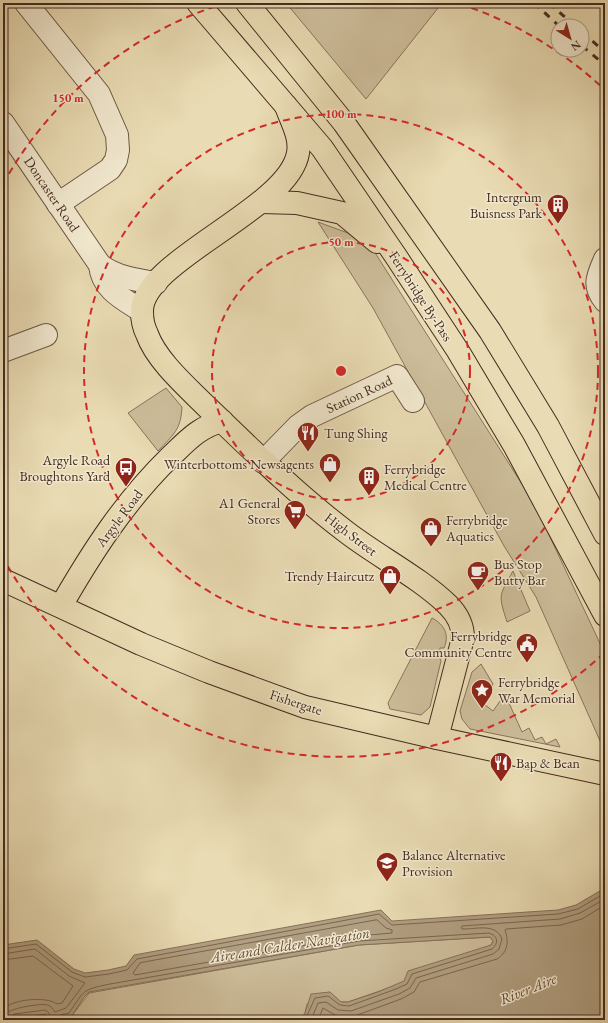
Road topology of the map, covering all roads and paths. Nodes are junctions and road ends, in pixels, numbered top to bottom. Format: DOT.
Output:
graph roads {
  1 [pos="26,3"];
  2 [pos="198,3"];
  3 [pos="247,3"];
  4 [pos="286,106"];
  5 [pos="3,123"];
  6 [pos="261,202"];
  7 [pos="58,204"];
  8 [pos="397,258"];
  9 [pos="605,259"];
  10 [pos="100,265"];
  11 [pos="156,283"];
  12 [pos="605,301"];
  13 [pos="142,311"];
  14 [pos="46,335"];
  15 [pos="3,352"];
  16 [pos="195,395"];
  17 [pos="413,401"];
  18 [pos="222,421"];
  19 [pos="188,440"];
  20 [pos="263,462"];
  21 [pos="605,534"];
  22 [pos="3,580"];
  23 [pos="61,606"];
  24 [pos="605,615"];
  25 [pos="437,738"];
  26 [pos="605,774"];
  1 -- 7 [label="street"];
  2 -- 4 [label="main road, Ferrybridge By-Pass"];
  3 -- 21 [label="main road"];
  4 -- 6 [label="main road"];
  4 -- 8 [label="main road, Ferrybridge By-Pass"];
  5 -- 7 [label="street, Doncaster Road"];
  6 -- 8 [label="main road"];
  6 -- 11 [label="main road"];
  7 -- 10 [label="street, Doncaster Road"];
  8 -- 24 [label="main road, Ferrybridge By-Pass"];
  9 -- 12 [label="street"];
  10 -- 11 [label="street, Doncaster Road"];
  10 -- 13 [label="street, Doncaster Road"];
  11 -- 13 [label="main road"];
  13 -- 16 [label="main road"];
  14 -- 15 [label="street"];
  16 -- 18 [label="main road"];
  16 -- 19 [label="main road, Argyle Road"];
  17 -- 20 [label="street, Station Road"];
  18 -- 19 [label="main road, Argyle Road"];
  18 -- 20 [label="main road, High Street"];
  19 -- 23 [label="main road, Argyle Road"];
  20 -- 25 [label="main road, High Street"];
  22 -- 23 [label="main road, Fishergate"];
  23 -- 25 [label="main road, Fishergate"];
  25 -- 26 [label="main road, Fishergate"];
}
